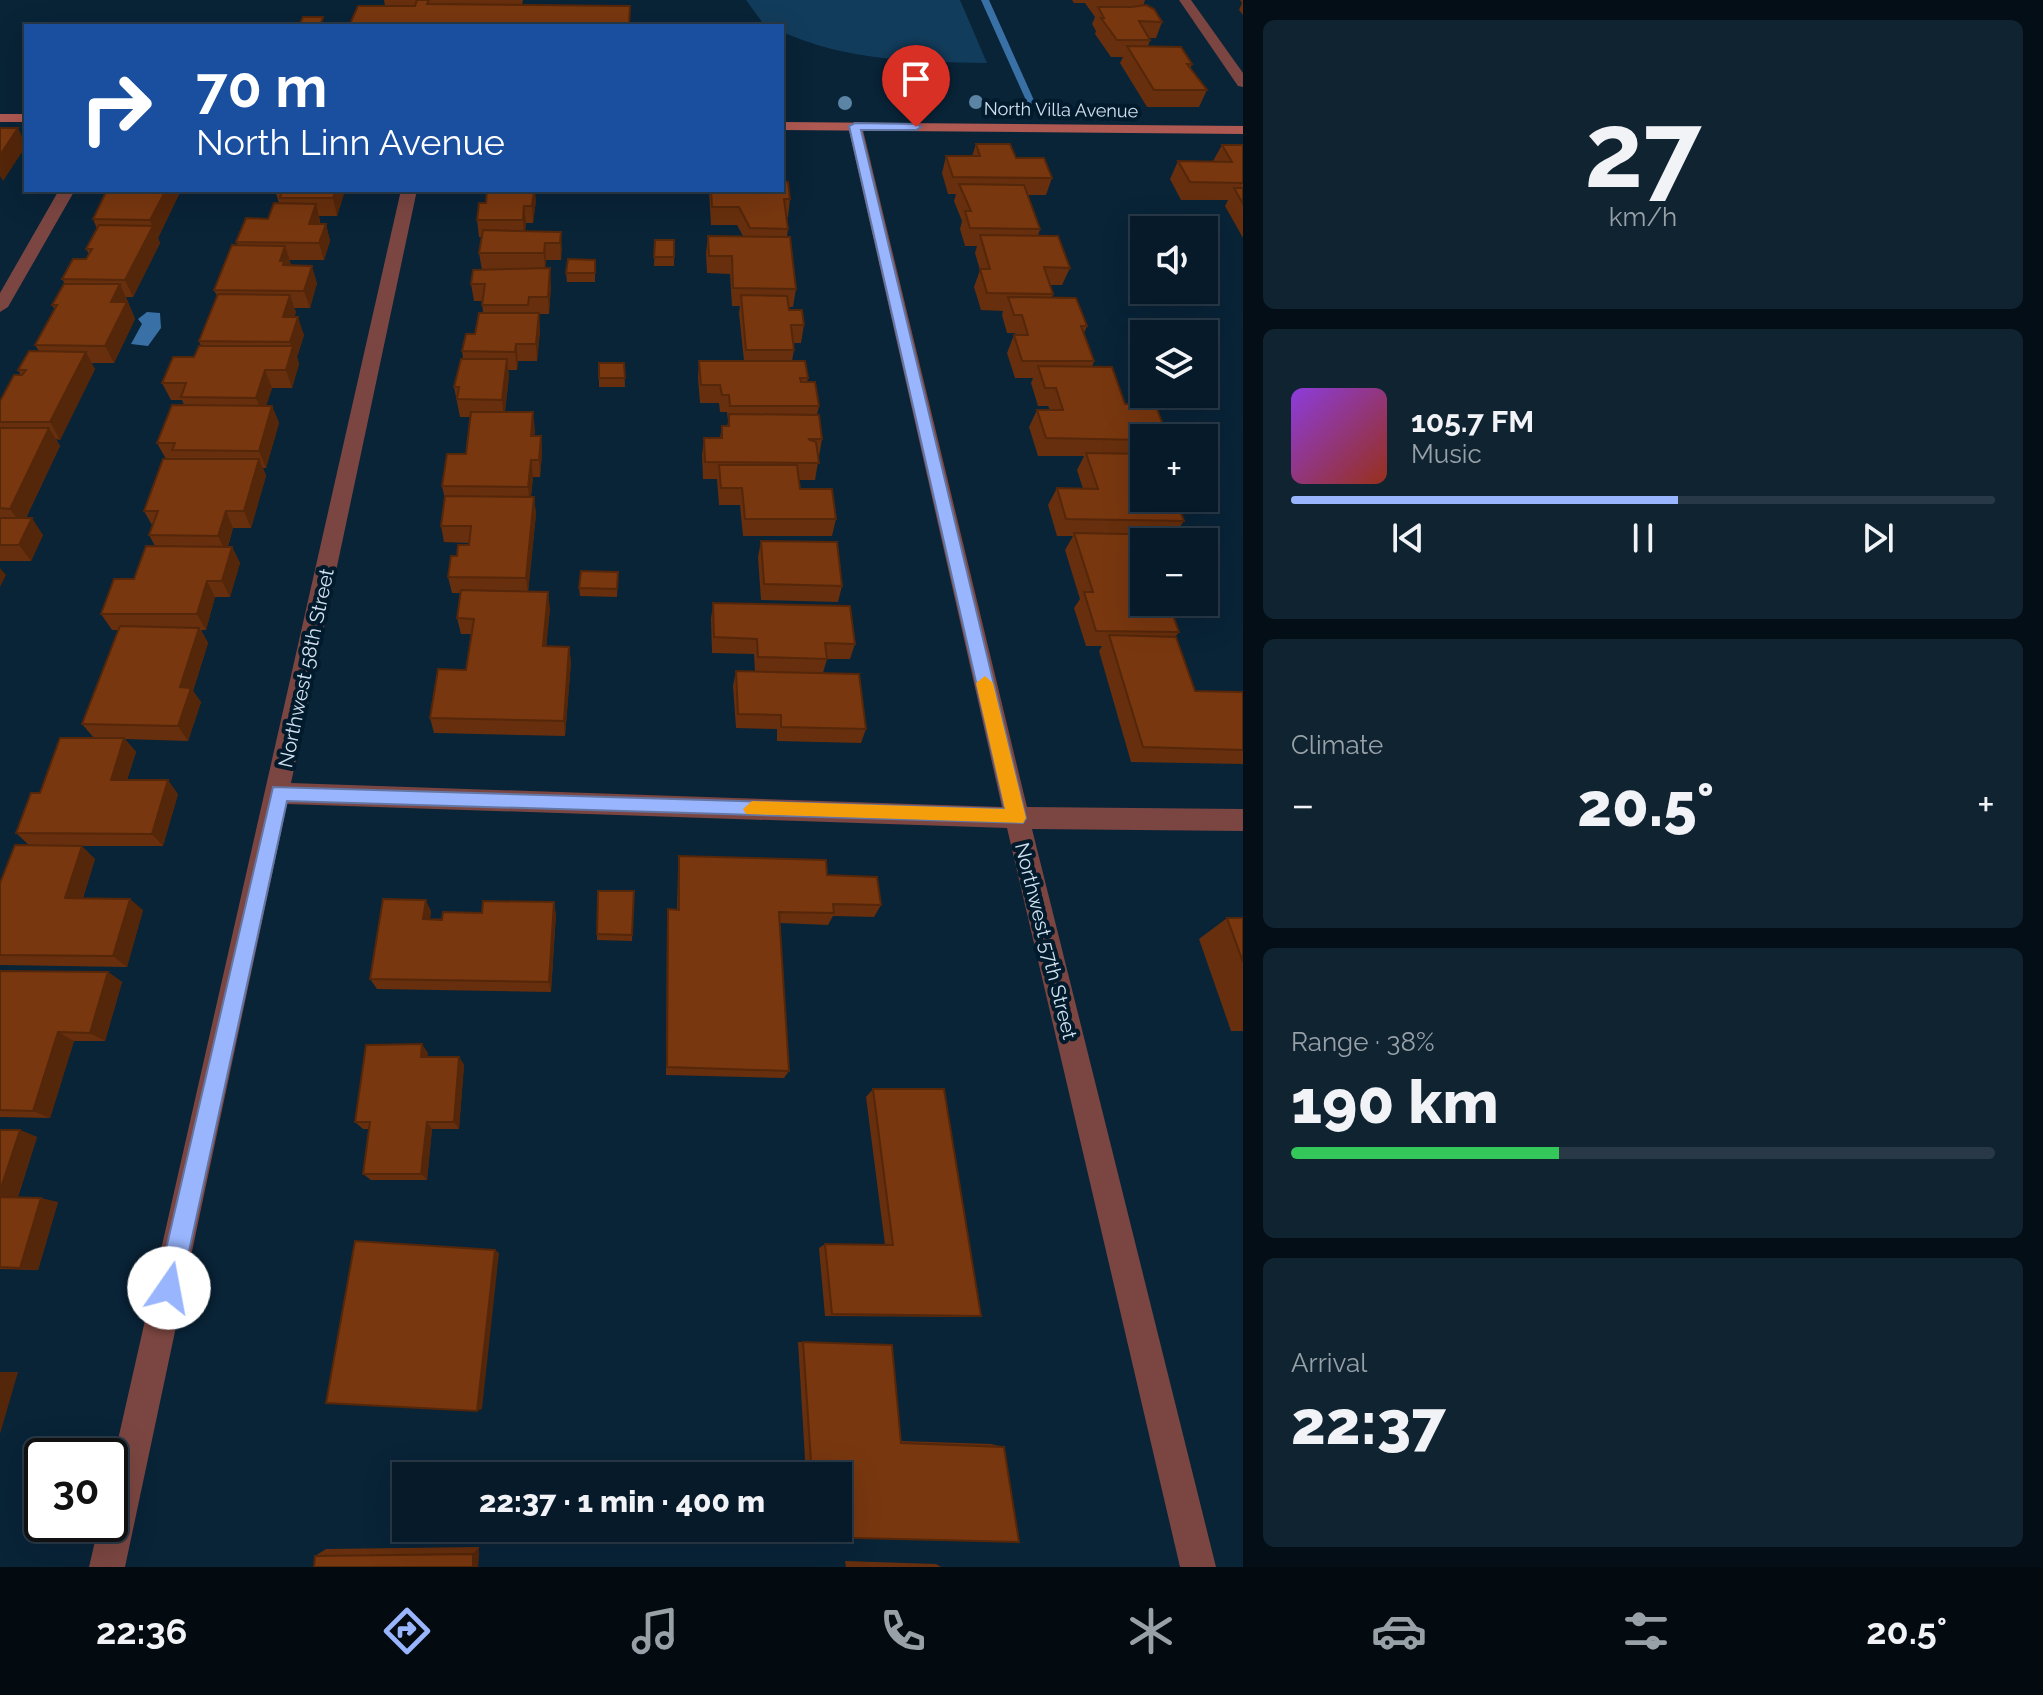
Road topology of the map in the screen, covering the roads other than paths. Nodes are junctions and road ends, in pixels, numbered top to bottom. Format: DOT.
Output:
graph roads {
  1 [pos="1185,0"];
  2 [pos="1243,83"];
  3 [pos="0,118"];
  4 [pos="24,118"];
  5 [pos="784,126"];
  6 [pos="855,126"];
  7 [pos="1243,130"];
  8 [pos="66,192"];
  9 [pos="409,192"];
  10 [pos="0,307"];
  11 [pos="279,793"];
  12 [pos="1017,818"];
  13 [pos="1243,820"];
  14 [pos="107,1567"];
  15 [pos="1198,1567"];
  1 -- 2 [label="street"];
  3 -- 4 [label="street"];
  5 -- 6 [label="street, North Villa Avenue"];
  6 -- 7 [label="street, North Villa Avenue"];
  6 -- 12 [label="street, Northwest 57th Street"];
  8 -- 10 [label="street"];
  9 -- 11 [label="street, Northwest 58th Street"];
  11 -- 12 [label="street"];
  11 -- 14 [label="street, Northwest 58th Street"];
  12 -- 13 [label="street"];
  12 -- 15 [label="street, Northwest 57th Street"];
}
